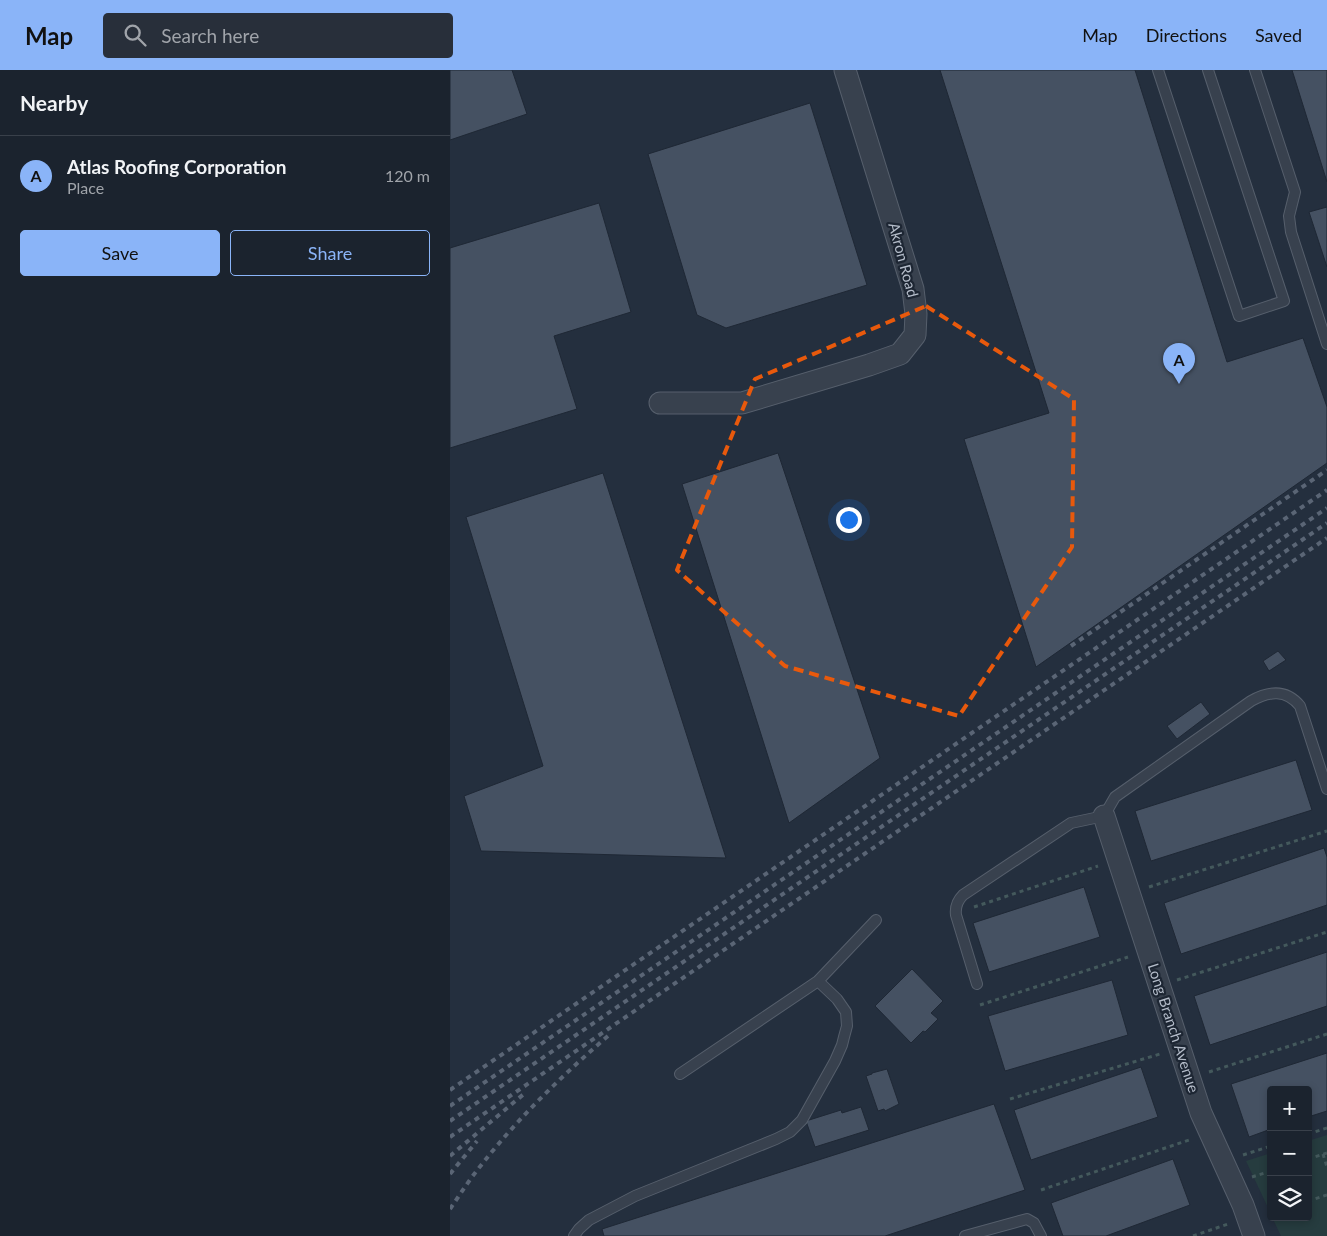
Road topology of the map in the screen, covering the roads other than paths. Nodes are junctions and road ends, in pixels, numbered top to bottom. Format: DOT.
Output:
graph roads {
  1 [pos="846,70"];
  2 [pos="1158,70"];
  3 [pos="1208,70"];
  4 [pos="1255,70"];
  5 [pos="1327,344"];
  6 [pos="660,403"];
  7 [pos="1327,789"];
  8 [pos="1104,816"];
  9 [pos="876,920"];
  10 [pos="818,981"];
  11 [pos="977,984"];
  12 [pos="680,1074"];
  13 [pos="1251,1227"];
  14 [pos="574,1236"];
  15 [pos="965,1236"];
  16 [pos="1041,1236"];
  1 -- 6 [label="street, Akron Road"];
  2 -- 3 [label="lane"];
  4 -- 5 [label="lane"];
  7 -- 8 [label="lane"];
  8 -- 11 [label="lane"];
  8 -- 13 [label="street, Long Branch Avenue"];
  9 -- 10 [label="lane"];
  10 -- 12 [label="lane"];
  10 -- 14 [label="lane"];
  15 -- 16 [label="lane"];
}
